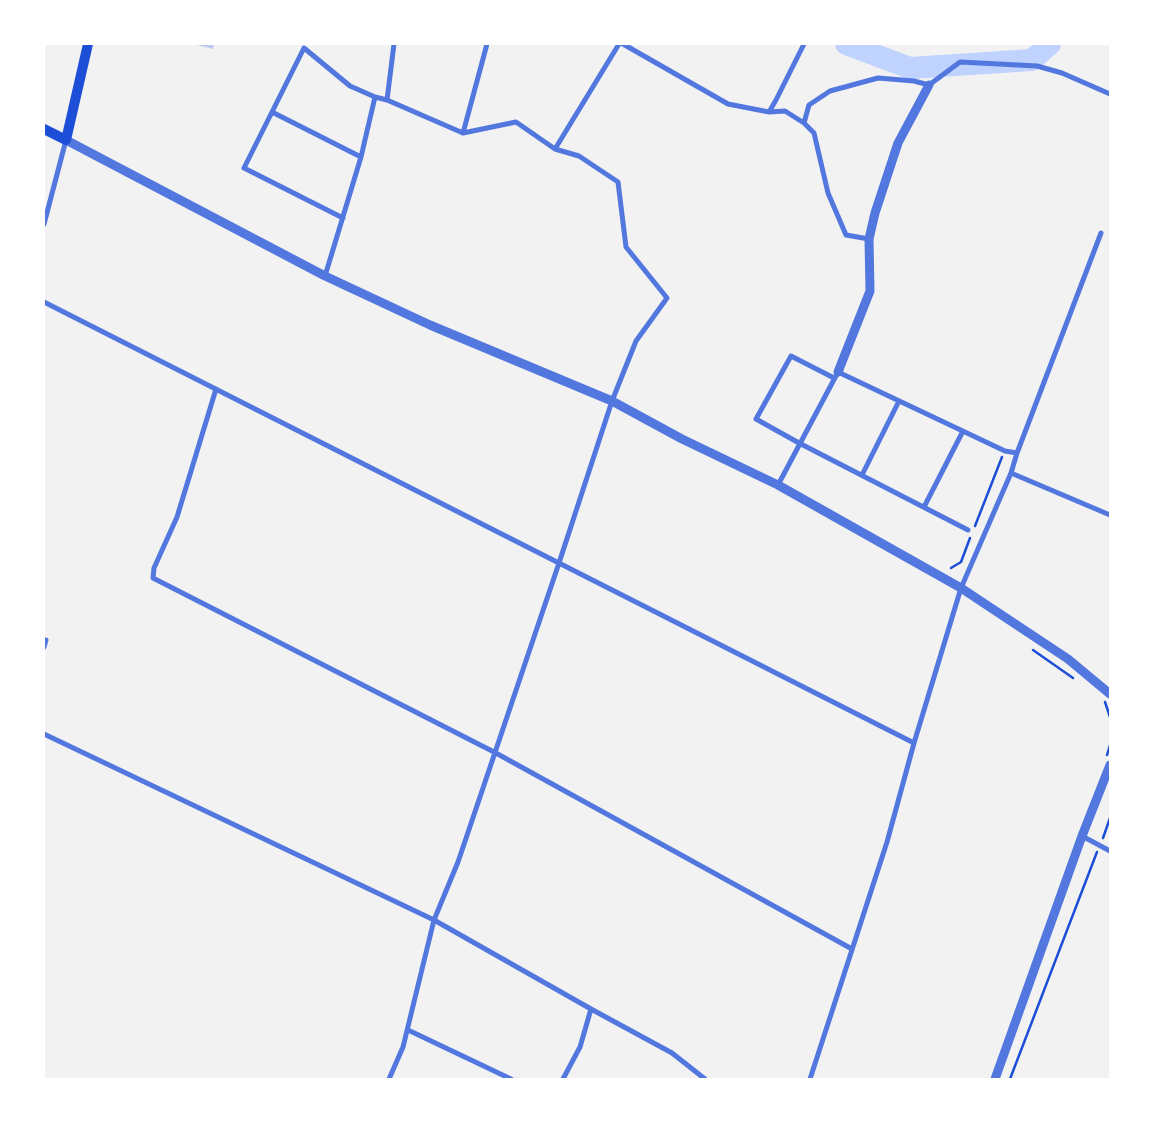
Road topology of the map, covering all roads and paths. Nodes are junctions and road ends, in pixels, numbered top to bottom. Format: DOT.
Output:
graph roads {
  1 [pos="88,44"];
  2 [pos="394,44"];
  3 [pos="487,44"];
  4 [pos="621,44"];
  5 [pos="804,44"];
  6 [pos="930,85"];
  7 [pos="1110,94"];
  8 [pos="375,97"];
  9 [pos="387,100"];
  10 [pos="272,112"];
  11 [pos="769,112"];
  12 [pos="804,123"];
  13 [pos="44,129"];
  14 [pos="463,133"];
  15 [pos="66,140"];
  16 [pos="555,149"];
  17 [pos="361,157"];
  18 [pos="343,218"];
  19 [pos="44,224"];
  20 [pos="1101,233"];
  21 [pos="869,239"];
  22 [pos="324,276"];
  23 [pos="44,302"];
  24 [pos="836,375"];
  25 [pos="216,389"];
  26 [pos="612,401"];
  27 [pos="900,401"];
  28 [pos="963,431"];
  29 [pos="800,444"];
  30 [pos="1005,451"];
  31 [pos="1017,453"];
  32 [pos="1011,473"];
  33 [pos="862,475"];
  34 [pos="778,485"];
  35 [pos="924,507"];
  36 [pos="1110,515"];
  37 [pos="968,530"];
  38 [pos="559,563"];
  39 [pos="951,568"];
  40 [pos="961,588"];
  41 [pos="44,640"];
  42 [pos="44,647"];
  43 [pos="1032,649"];
  44 [pos="1080,683"];
  45 [pos="1107,697"];
  46 [pos="1110,718"];
  47 [pos="44,734"];
  48 [pos="914,743"];
  49 [pos="494,752"];
  50 [pos="1110,765"];
  51 [pos="1110,818"];
  52 [pos="1082,836"];
  53 [pos="1110,851"];
  54 [pos="434,920"];
  55 [pos="852,948"];
  56 [pos="591,1009"];
  57 [pos="408,1030"];
  58 [pos="389,1079"];
  59 [pos="511,1079"];
  60 [pos="563,1079"];
  61 [pos="705,1079"];
  62 [pos="810,1079"];
  63 [pos="995,1079"];
  64 [pos="1010,1079"];
  1 -- 15 [label="main road"];
  2 -- 9 [label="street"];
  3 -- 14 [label="street"];
  4 -- 11 [label="street"];
  4 -- 16 [label="street"];
  5 -- 11 [label="street"];
  6 -- 7 [label="street"];
  6 -- 12 [label="street"];
  6 -- 21 [label="street"];
  8 -- 9 [label="street"];
  8 -- 10 [label="street"];
  8 -- 17 [label="street"];
  9 -- 14 [label="street"];
  10 -- 17 [label="street"];
  10 -- 18 [label="street"];
  11 -- 12 [label="street"];
  12 -- 21 [label="street"];
  13 -- 15 [label="main road"];
  14 -- 16 [label="street"];
  15 -- 19 [label="street"];
  15 -- 22 [label="street"];
  16 -- 26 [label="street"];
  17 -- 18 [label="street"];
  18 -- 22 [label="street"];
  20 -- 31 [label="street"];
  21 -- 24 [label="street"];
  22 -- 26 [label="street"];
  23 -- 25 [label="street"];
  24 -- 27 [label="street"];
  24 -- 29 [label="street"];
  24 -- 29 [label="street"];
  25 -- 38 [label="street"];
  25 -- 49 [label="street"];
  26 -- 34 [label="street"];
  26 -- 38 [label="street"];
  27 -- 28 [label="street"];
  27 -- 33 [label="street"];
  28 -- 30 [label="street"];
  28 -- 35 [label="street"];
  29 -- 33 [label="street"];
  29 -- 34 [label="street"];
  30 -- 31 [label="street"];
  30 -- 39 [label="path"];
  31 -- 32 [label="street"];
  32 -- 36 [label="street"];
  32 -- 40 [label="street"];
  33 -- 35 [label="street"];
  34 -- 40 [label="street"];
  35 -- 37 [label="street"];
  38 -- 48 [label="street"];
  38 -- 49 [label="street"];
  40 -- 45 [label="street"];
  40 -- 48 [label="street"];
  41 -- 42 [label="street"];
  43 -- 44 [label="path"];
  45 -- 46 [label="path"];
  47 -- 54 [label="street"];
  48 -- 55 [label="street"];
  49 -- 54 [label="street"];
  49 -- 55 [label="street"];
  50 -- 52 [label="street"];
  51 -- 64 [label="path"];
  52 -- 53 [label="street"];
  52 -- 63 [label="street"];
  54 -- 56 [label="street"];
  54 -- 57 [label="street"];
  55 -- 62 [label="street"];
  56 -- 60 [label="street"];
  56 -- 61 [label="street"];
  57 -- 58 [label="street"];
  57 -- 59 [label="street"];
}
